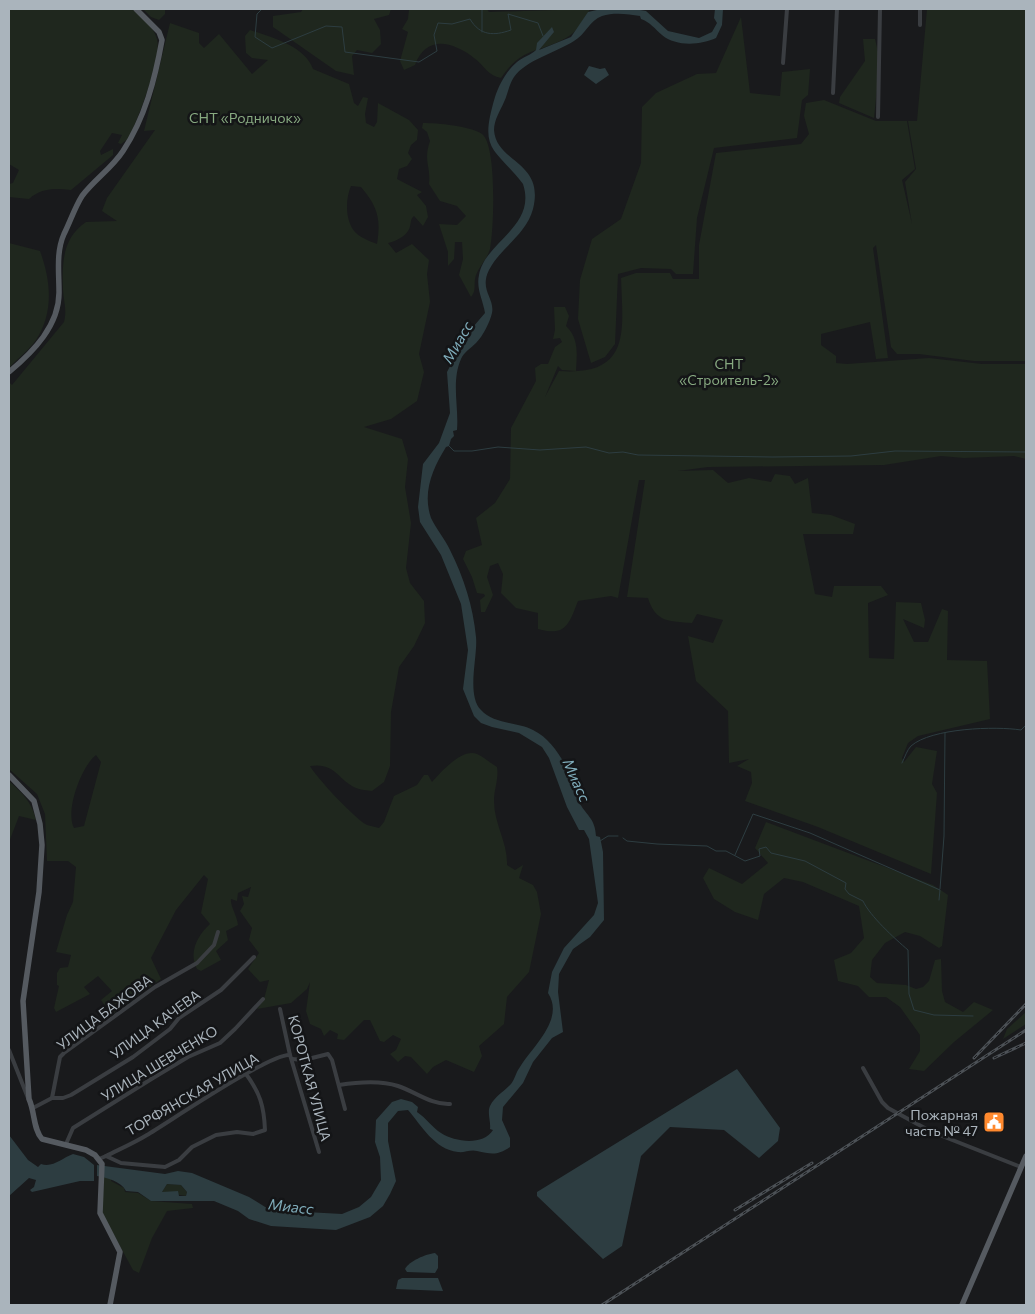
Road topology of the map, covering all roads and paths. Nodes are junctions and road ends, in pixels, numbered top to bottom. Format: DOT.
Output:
graph roads {
  1 [pos="136,9"];
  2 [pos="787,9"];
  3 [pos="837,9"];
  4 [pos="880,9"];
  5 [pos="920,9"];
  6 [pos="920,24"];
  7 [pos="783,62"];
  8 [pos="833,93"];
  9 [pos="878,117"];
  10 [pos="9,372"];
  11 [pos="9,775"];
  12 [pos="218,932"];
  13 [pos="254,957"];
  14 [pos="263,999"];
  15 [pos="280,1009"];
  16 [pos="9,1050"];
  17 [pos="291,1057"];
  18 [pos="863,1068"];
  19 [pos="246,1074"];
  20 [pos="339,1085"];
  21 [pos="52,1098"];
  22 [pos="29,1100"];
  23 [pos="450,1104"];
  24 [pos="34,1108"];
  25 [pos="345,1110"];
  26 [pos="66,1144"];
  27 [pos="319,1152"];
  28 [pos="106,1156"];
  29 [pos="1026,1156"];
  30 [pos="101,1161"];
  31 [pos="1022,1167"];
  32 [pos="110,1305"];
  33 [pos="962,1305"];
  1 -- 10 [label="main road"];
  2 -- 7 [label="street"];
  3 -- 8 [label="street"];
  4 -- 9 [label="street"];
  5 -- 6 [label="street"];
  11 -- 22 [label="main road"];
  12 -- 21 [label="street, УЛИЦА БАЖОВА"];
  13 -- 21 [label="street, УЛИЦА КАЧЕВА"];
  14 -- 26 [label="street, УЛИЦА ШЕВЧЕНКО"];
  15 -- 17 [label="street, КОРОТКАЯ УЛИЦА"];
  16 -- 22 [label="street"];
  17 -- 19 [label="street, ТОРФЯНСКАЯ УЛИЦА"];
  17 -- 20 [label="street, ТОРФЯНСКАЯ УЛИЦА"];
  17 -- 27 [label="street, КОРОТКАЯ УЛИЦА"];
  18 -- 31 [label="street"];
  19 -- 28 [label="street, ТОРФЯНСКАЯ УЛИЦА"];
  19 -- 28 [label="street"];
  20 -- 23 [label="street"];
  20 -- 25 [label="street"];
  21 -- 24 [label="street, УЛИЦА КАЧЕВА"];
  22 -- 24 [label="main road"];
  24 -- 26 [label="main road"];
  26 -- 30 [label="main road"];
  28 -- 30 [label="street, ТОРФЯНСКАЯ УЛИЦА"];
  29 -- 31 [label="main road"];
  30 -- 32 [label="main road"];
  31 -- 33 [label="main road"];
}
